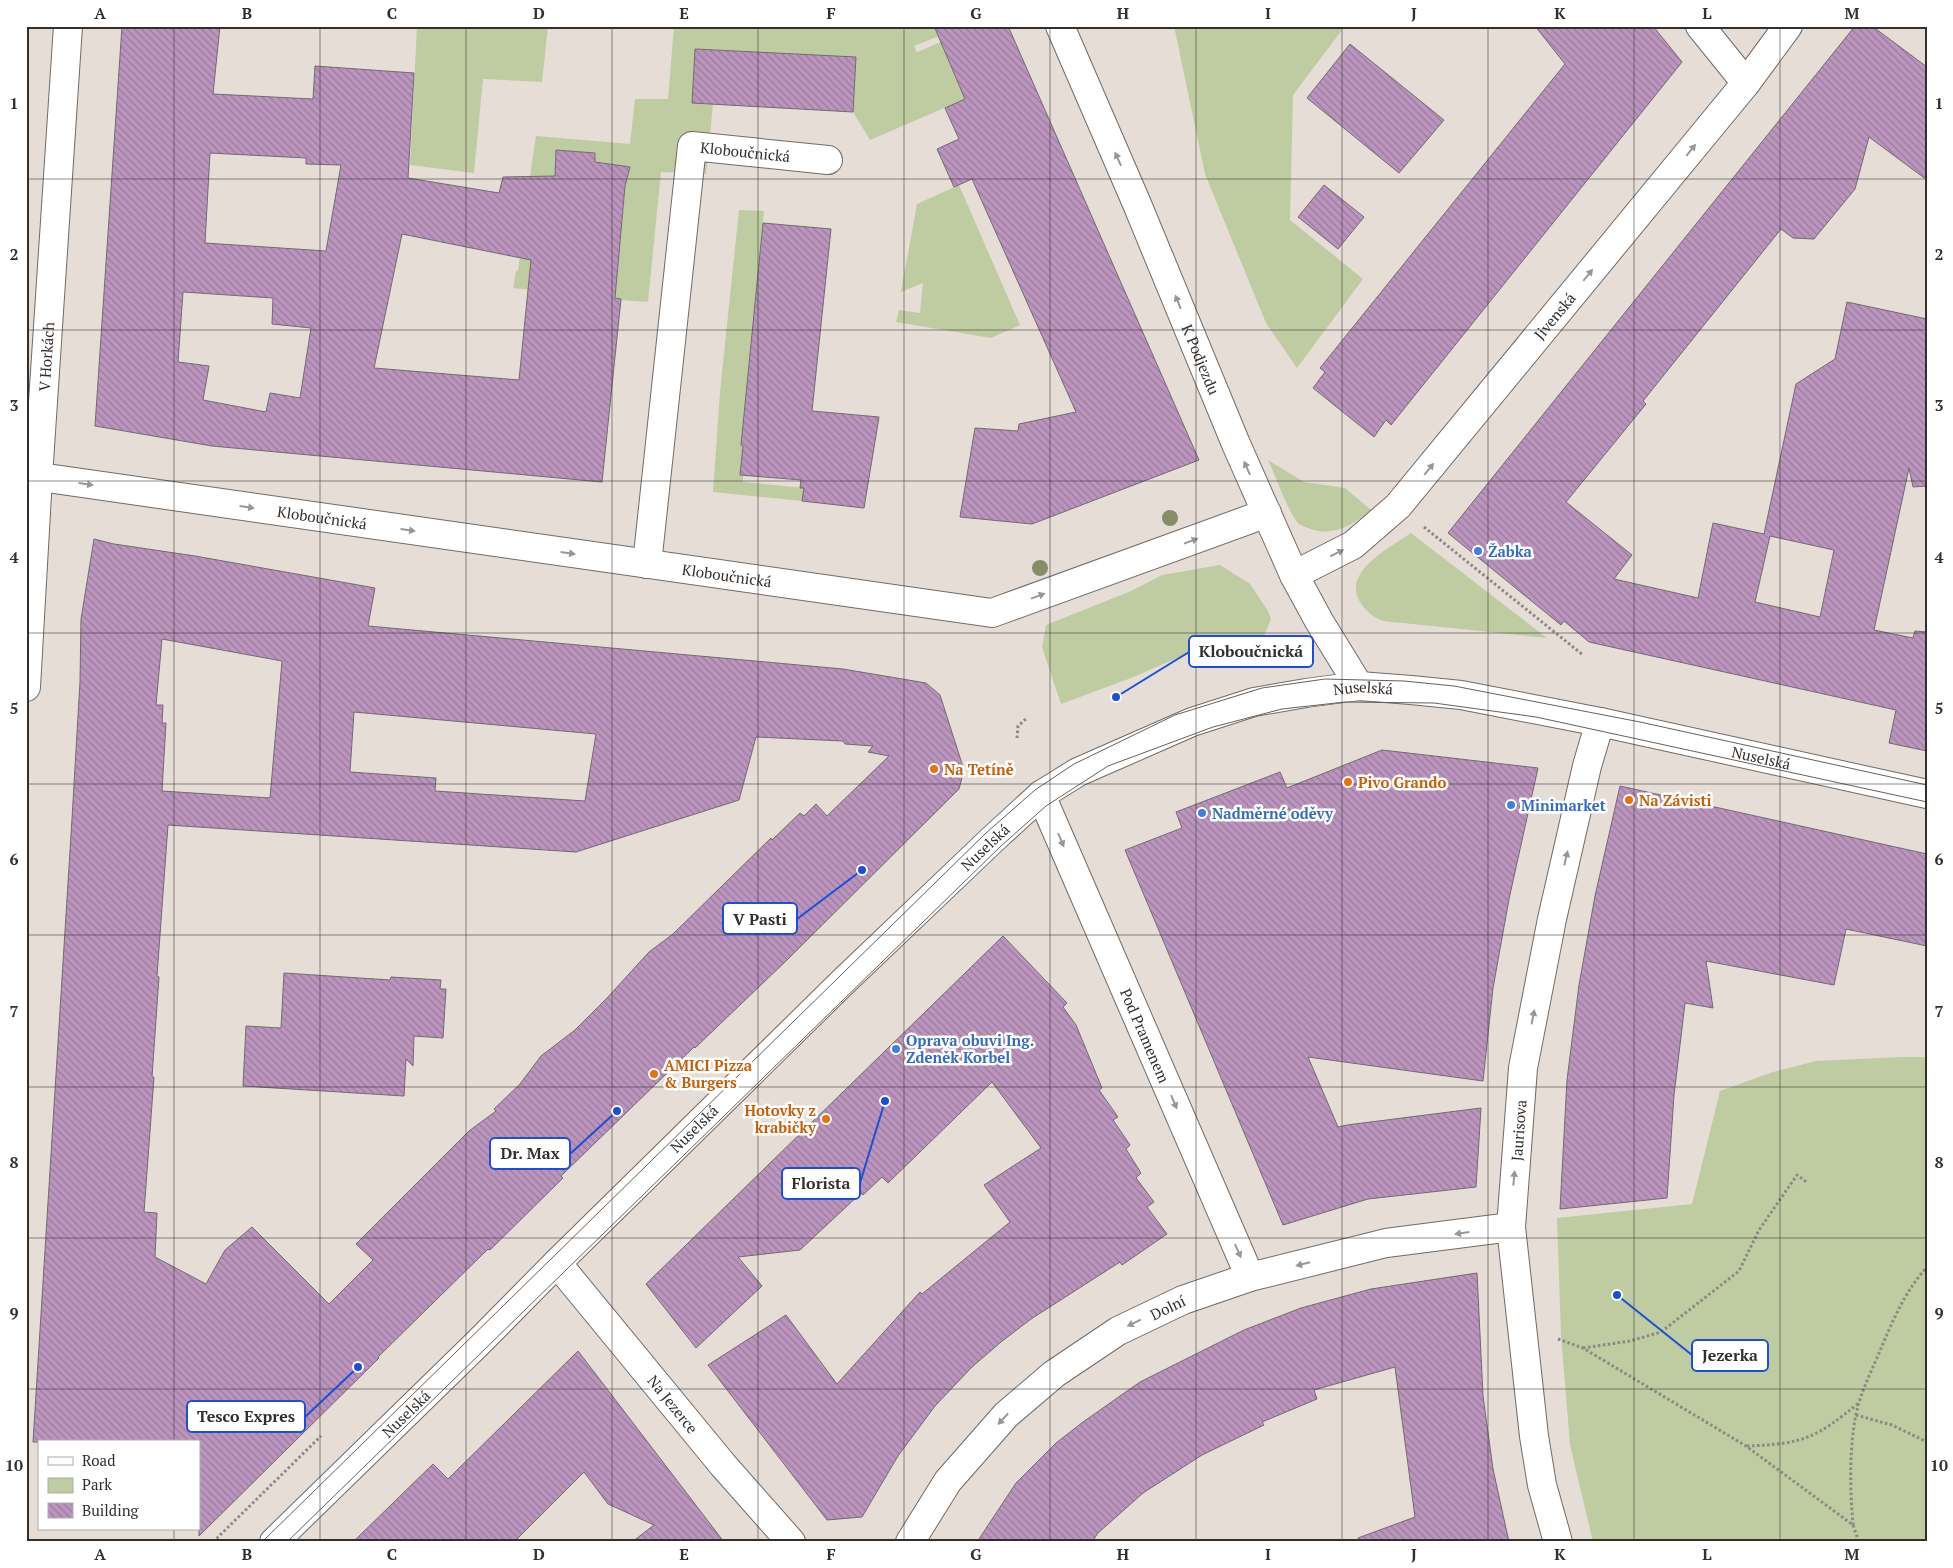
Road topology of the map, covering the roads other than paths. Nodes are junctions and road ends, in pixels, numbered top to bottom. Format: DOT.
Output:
graph roads {
  1 [pos="68,26"];
  2 [pos="1060,26"];
  3 [pos="1700,26"];
  4 [pos="1788,26"];
  5 [pos="1746,83"];
  6 [pos="828,160"];
  7 [pos="32,476"];
  8 [pos="1267,513"];
  9 [pos="647,564"];
  10 [pos="1294,575"];
  11 [pos="1359,686"];
  12 [pos="26,687"];
  13 [pos="1600,722"];
  14 [pos="1927,794"];
  15 [pos="1041,795"];
  16 [pos="1511,1227"];
  17 [pos="558,1263"];
  18 [pos="1250,1277"];
  19 [pos="274,1542"];
  20 [pos="792,1542"];
  21 [pos="910,1542"];
  22 [pos="1558,1542"];
  1 -- 7 [label="street, V Horkách"];
  8 -- 2 [label="street, K Podjezdu, one-way"];
  3 -- 5 [label="street"];
  4 -- 5 [label="street, Jivenská"];
  10 -- 5 [label="street, Jivenská, one-way"];
  6 -- 9 [label="street, Kloboučnická"];
  7 -- 9 [label="street, Kloboučnická, one-way"];
  7 -- 12 [label="street, V Horkách"];
  9 -- 8 [label="street, Kloboučnická, one-way"];
  8 -- 10 [label="street, K Podjezdu"];
  10 -- 11 [label="street, K Podjezdu"];
  11 -- 13 [label="street, Nuselská"];
  11 -- 15 [label="street, Nuselská"];
  13 -- 14 [label="street, Nuselská"];
  16 -- 13 [label="street, Jaurisova, one-way"];
  15 -- 17 [label="street, Nuselská"];
  15 -- 18 [label="street, Pod Pramenem, one-way"];
  16 -- 18 [label="street, Dolní, one-way"];
  16 -- 22 [label="street, Jaurisova"];
  17 -- 19 [label="street, Nuselská"];
  17 -- 20 [label="street, Na Jezerce"];
  18 -- 21 [label="street, Dolní, one-way"];
}
